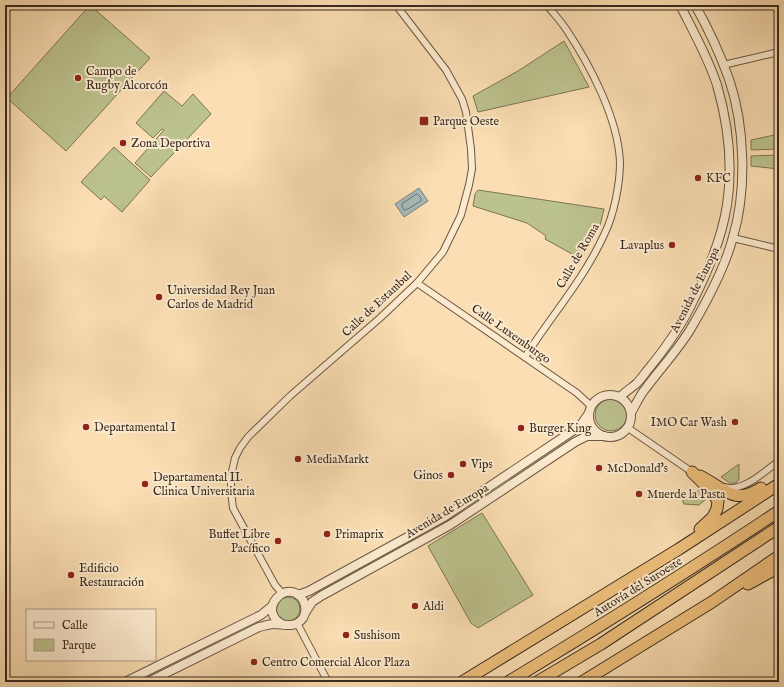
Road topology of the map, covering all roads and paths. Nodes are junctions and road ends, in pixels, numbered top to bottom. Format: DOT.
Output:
graph roads {
  1 [pos="396,5"];
  2 [pos="547,5"];
  3 [pos="680,5"];
  4 [pos="695,5"];
  5 [pos="779,52"];
  6 [pos="723,65"];
  7 [pos="733,238"];
  8 [pos="779,250"];
  9 [pos="417,283"];
  10 [pos="525,356"];
  11 [pos="620,396"];
  12 [pos="590,409"];
  13 [pos="632,411"];
  14 [pos="628,428"];
  15 [pos="604,436"];
  16 [pos="779,461"];
  17 [pos="692,472"];
  18 [pos="779,478"];
  19 [pos="713,482"];
  20 [pos="779,484"];
  21 [pos="779,511"];
  22 [pos="779,527"];
  23 [pos="680,549"];
  24 [pos="779,556"];
  25 [pos="779,567"];
  26 [pos="282,594"];
  27 [pos="298,595"];
  28 [pos="712,602"];
  29 [pos="272,606"];
  30 [pos="305,613"];
  31 [pos="297,623"];
  32 [pos="284,625"];
  33 [pos="125,682"];
  34 [pos="148,682"];
  35 [pos="328,682"];
  36 [pos="462,682"];
  37 [pos="508,682"];
  38 [pos="537,682"];
  39 [pos="582,682"];
  1 -- 9 [label="street, Calle de Estambul"];
  2 -- 10 [label="street, Calle de Roma"];
  3 -- 11 [label="street, Avenida de Europa"];
  4 -- 6 [label="street, Avenida de Europa"];
  5 -- 6 [label="street"];
  6 -- 7 [label="street, Avenida de Europa"];
  7 -- 8 [label="street"];
  7 -- 13 [label="street, Avenida de Europa"];
  9 -- 10 [label="street, Calle Luxemburgo"];
  9 -- 26 [label="street, Calle de Estambul"];
  10 -- 12 [label="street, Calle Luxemburgo"];
  11 -- 12 [label="street"];
  11 -- 13 [label="street"];
  12 -- 15 [label="street"];
  12 -- 27 [label="street, Avenida de Europa"];
  13 -- 14 [label="street"];
  14 -- 15 [label="street"];
  14 -- 17 [label="street"];
  15 -- 30 [label="street, Avenida de Europa"];
  16 -- 19 [label="street"];
  17 -- 19 [label="highway"];
  17 -- 23 [label="highway"];
  18 -- 19 [label="highway"];
  20 -- 23 [label="highway"];
  21 -- 37 [label="highway, Autovía del Suroeste"];
  22 -- 38 [label="highway"];
  23 -- 36 [label="highway"];
  24 -- 28 [label="highway"];
  25 -- 28 [label="highway"];
  26 -- 27 [label="street"];
  26 -- 29 [label="street"];
  27 -- 30 [label="street"];
  28 -- 39 [label="highway"];
  29 -- 32 [label="street"];
  29 -- 33 [label="street"];
  30 -- 31 [label="street"];
  31 -- 32 [label="street"];
  31 -- 35 [label="street"];
  32 -- 34 [label="street"];
}
